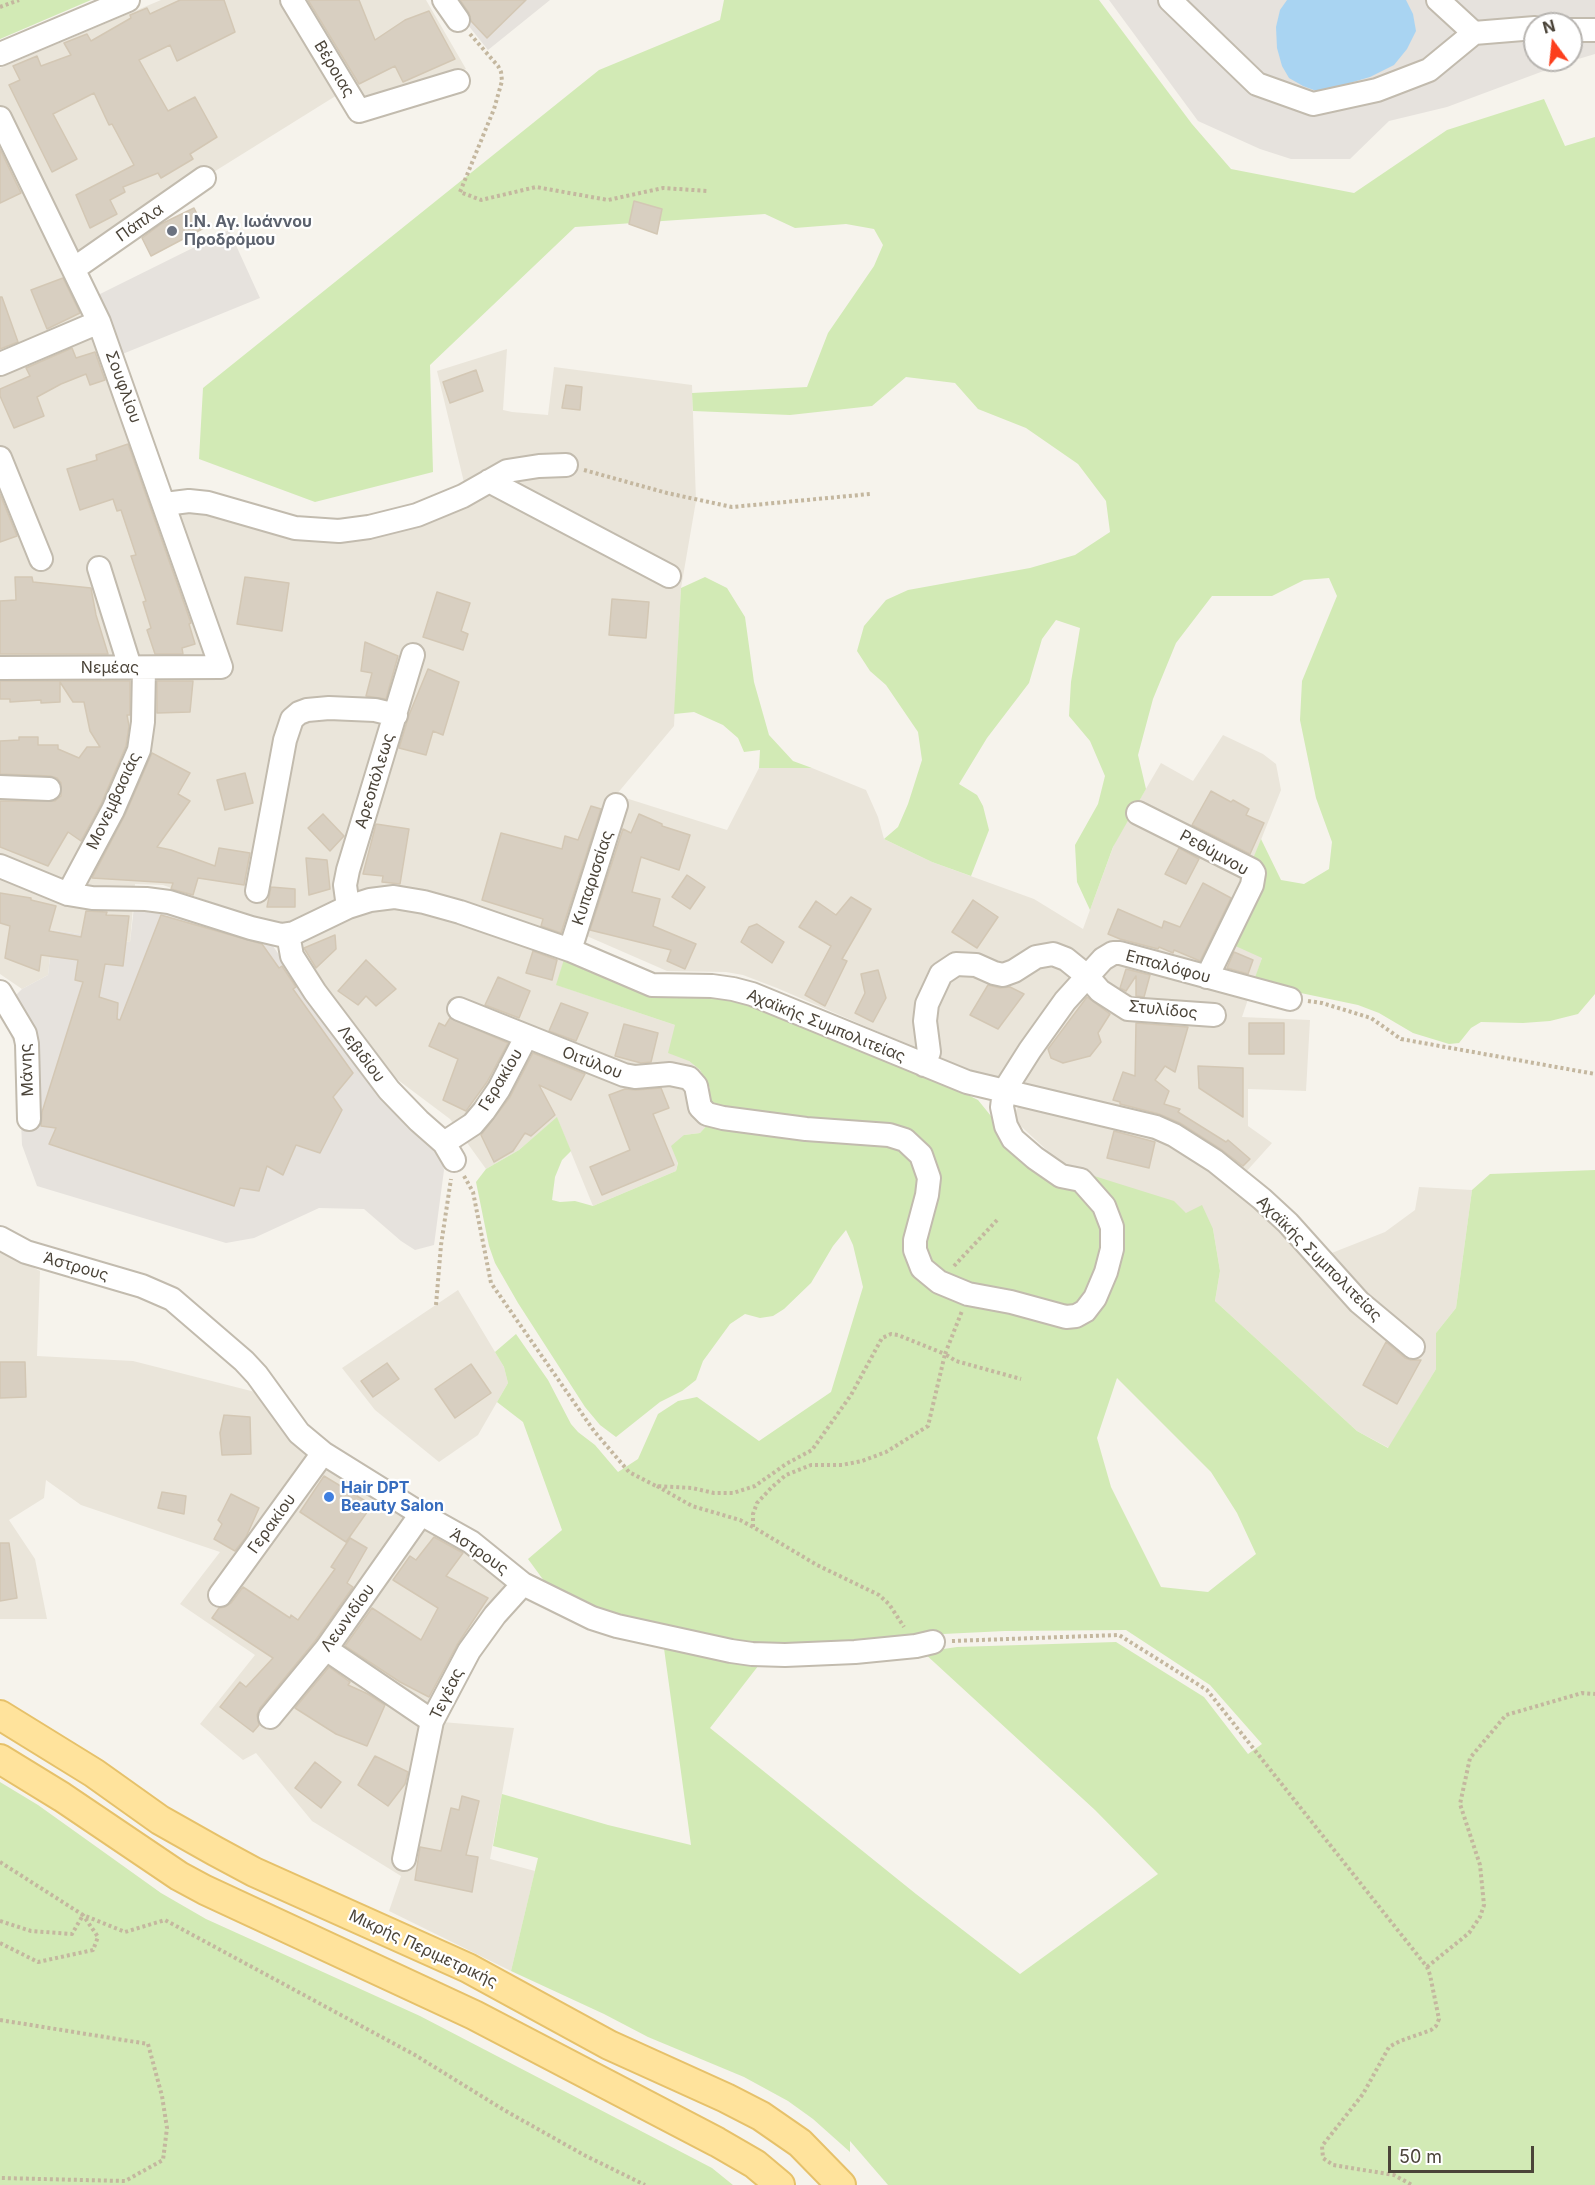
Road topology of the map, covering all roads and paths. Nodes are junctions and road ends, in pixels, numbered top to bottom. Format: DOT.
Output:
graph roads {
  1 [pos="19,0"];
  2 [pos="128,0"];
  3 [pos="292,0"];
  4 [pos="444,0"];
  5 [pos="1170,0"];
  6 [pos="1438,0"];
  7 [pos="0,8"];
  8 [pos="458,20"];
  9 [pos="1523,29"];
  10 [pos="1474,33"];
  11 [pos="0,54"];
  12 [pos="458,81"];
  13 [pos="0,118"];
  14 [pos="204,178"];
  15 [pos="708,190"];
  16 [pos="75,268"];
  17 [pos="99,322"];
  18 [pos="0,364"];
  19 [pos="0,458"];
  20 [pos="566,465"];
  21 [pos="489,480"];
  22 [pos="870,494"];
  23 [pos="165,504"];
  24 [pos="41,559"];
  25 [pos="99,567"];
  26 [pos="669,576"];
  27 [pos="413,655"];
  28 [pos="221,667"];
  29 [pos="0,668"];
  30 [pos="137,668"];
  31 [pos="396,715"];
  32 [pos="0,787"];
  33 [pos="49,789"];
  34 [pos="616,806"];
  35 [pos="1138,813"];
  36 [pos="0,866"];
  37 [pos="257,891"];
  38 [pos="68,894"];
  39 [pos="348,907"];
  40 [pos="288,934"];
  41 [pos="570,950"];
  42 [pos="1087,976"];
  43 [pos="1207,977"];
  44 [pos="0,992"];
  45 [pos="1290,999"];
  46 [pos="459,1009"];
  47 [pos="1214,1015"];
  48 [pos="526,1037"];
  49 [pos="924,1065"];
  50 [pos="1595,1074"];
  51 [pos="1004,1091"];
  52 [pos="29,1119"];
  53 [pos="449,1152"];
  54 [pos="998,1219"];
  55 [pos="0,1238"];
  56 [pos="939,1282"];
  57 [pos="968,1294"];
  58 [pos="436,1305"];
  59 [pos="1413,1347"];
  60 [pos="945,1354"];
  61 [pos="1021,1379"];
  62 [pos="323,1453"];
  63 [pos="656,1486"];
  64 [pos="421,1514"];
  65 [pos="753,1527"];
  66 [pos="523,1584"];
  67 [pos="220,1595"];
  68 [pos="925,1644"];
  69 [pos="326,1649"];
  70 [pos="1595,1694"];
  71 [pos="0,1715"];
  72 [pos="270,1717"];
  73 [pos="432,1721"];
  74 [pos="0,1759"];
  75 [pos="404,1859"];
  76 [pos="0,1862"];
  77 [pos="83,1915"];
  78 [pos="0,1921"];
  79 [pos="0,1943"];
  80 [pos="1427,1967"];
  81 [pos="0,2020"];
  82 [pos="0,2178"];
  83 [pos="645,2185"];
  84 [pos="780,2185"];
  85 [pos="841,2185"];
  86 [pos="1412,2185"];
  1 -- 7 [label="path"];
  2 -- 11 [label="street"];
  3 -- 12 [label="street, Βέροιας"];
  4 -- 8 [label="street"];
  5 -- 10 [label="street"];
  6 -- 10 [label="street"];
  8 -- 15 [label="path"];
  9 -- 10 [label="street"];
  13 -- 16 [label="street, Σουφλίου"];
  14 -- 16 [label="street, Πάπλα"];
  16 -- 17 [label="street, Σουφλίου"];
  17 -- 18 [label="street"];
  17 -- 23 [label="street, Σουφλίου"];
  19 -- 24 [label="street"];
  20 -- 21 [label="street"];
  20 -- 22 [label="path"];
  21 -- 23 [label="street"];
  21 -- 26 [label="street"];
  23 -- 28 [label="street, Σουφλίου"];
  25 -- 30 [label="street, Μονεμβασιάς"];
  27 -- 31 [label="street, Αρεοπόλεως"];
  28 -- 30 [label="street, Νεμέας"];
  29 -- 30 [label="street, Νεμέας"];
  30 -- 38 [label="street, Μονεμβασιάς"];
  31 -- 37 [label="street"];
  31 -- 39 [label="street, Αρεοπόλεως"];
  32 -- 33 [label="street"];
  34 -- 41 [label="street, Κυπαρισσίας"];
  35 -- 43 [label="street, Ρεθύμνου"];
  36 -- 38 [label="street"];
  38 -- 40 [label="street"];
  39 -- 40 [label="street, Αχαϊκής Συμπολιτείας"];
  39 -- 41 [label="street, Αχαϊκής Συμπολιτείας"];
  40 -- 53 [label="street, Λεβιδίου"];
  41 -- 49 [label="street, Αχαϊκής Συμπολιτείας"];
  42 -- 43 [label="street, Επταλόφου"];
  42 -- 47 [label="street, Στυλίδος"];
  42 -- 49 [label="street, Στυλίδος"];
  42 -- 51 [label="street, Επταλόφου"];
  43 -- 45 [label="street, Επταλόφου"];
  44 -- 52 [label="street, Μάνης"];
  45 -- 50 [label="path"];
  46 -- 48 [label="street, Οιτύλου"];
  48 -- 53 [label="street, Γερακίου"];
  48 -- 56 [label="street, Οιτύλου"];
  49 -- 51 [label="street, Αχαϊκής Συμπολιτείας"];
  51 -- 57 [label="street"];
  51 -- 59 [label="street, Αχαϊκής Συμπολιτείας"];
  53 -- 58 [label="path"];
  53 -- 63 [label="path"];
  54 -- 56 [label="path"];
  55 -- 62 [label="street, Άστρους"];
  56 -- 57 [label="street"];
  57 -- 60 [label="path"];
  60 -- 61 [label="path"];
  60 -- 63 [label="path"];
  60 -- 65 [label="path"];
  62 -- 64 [label="street, Άστρους"];
  62 -- 67 [label="street, Γερακίου"];
  63 -- 65 [label="path"];
  64 -- 66 [label="street, Άστρους"];
  64 -- 69 [label="street, Λεωνιδίου"];
  65 -- 68 [label="path"];
  66 -- 68 [label="street, Άστρους"];
  66 -- 73 [label="street, Τεγέας"];
  68 -- 80 [label="path"];
  69 -- 72 [label="street, Λεωνιδίου"];
  69 -- 73 [label="street"];
  70 -- 80 [label="path"];
  71 -- 85 [label="main road, Μικρής Περιμετρικής"];
  73 -- 75 [label="street, Τεγέας"];
  74 -- 84 [label="main road"];
  76 -- 77 [label="path"];
  77 -- 78 [label="path"];
  77 -- 79 [label="path"];
  77 -- 83 [label="path"];
  80 -- 86 [label="path"];
  81 -- 82 [label="path"];
}
